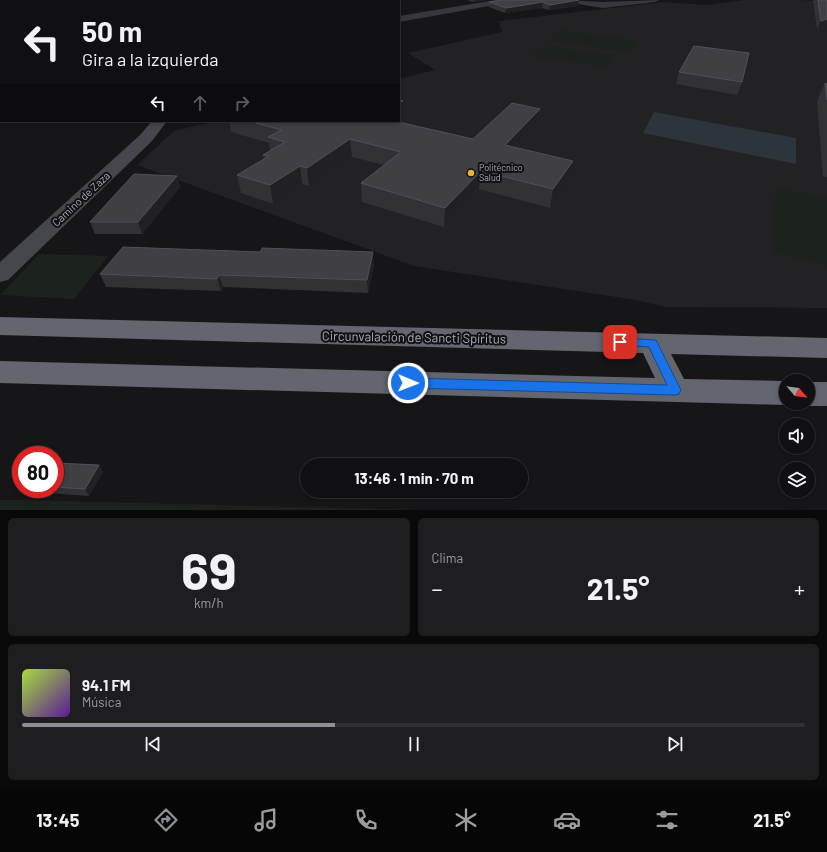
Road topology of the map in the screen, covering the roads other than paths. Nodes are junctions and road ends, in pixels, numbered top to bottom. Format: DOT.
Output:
graph roads {
  1 [pos="511,0"];
  2 [pos="565,0"];
  3 [pos="655,0"];
  4 [pos="400,19"];
  5 [pos="159,122"];
  6 [pos="0,275"];
  7 [pos="0,326"];
  8 [pos="652,343"];
  9 [pos="827,348"];
  10 [pos="0,372"];
  11 [pos="675,390"];
  12 [pos="779,393"];
  13 [pos="815,394"];
  14 [pos="827,394"];
  1 -- 4 [label="street"];
  2 -- 3 [label="street"];
  5 -- 6 [label="street, Camino de Zaza"];
  7 -- 8 [label="highway, Circunvalación de Sancti Spíritus"];
  8 -- 9 [label="highway, Circunvalación de Sancti Spíritus"];
  8 -- 11 [label="highway"];
  10 -- 11 [label="highway"];
  11 -- 12 [label="highway"];
  13 -- 14 [label="highway"];
}
